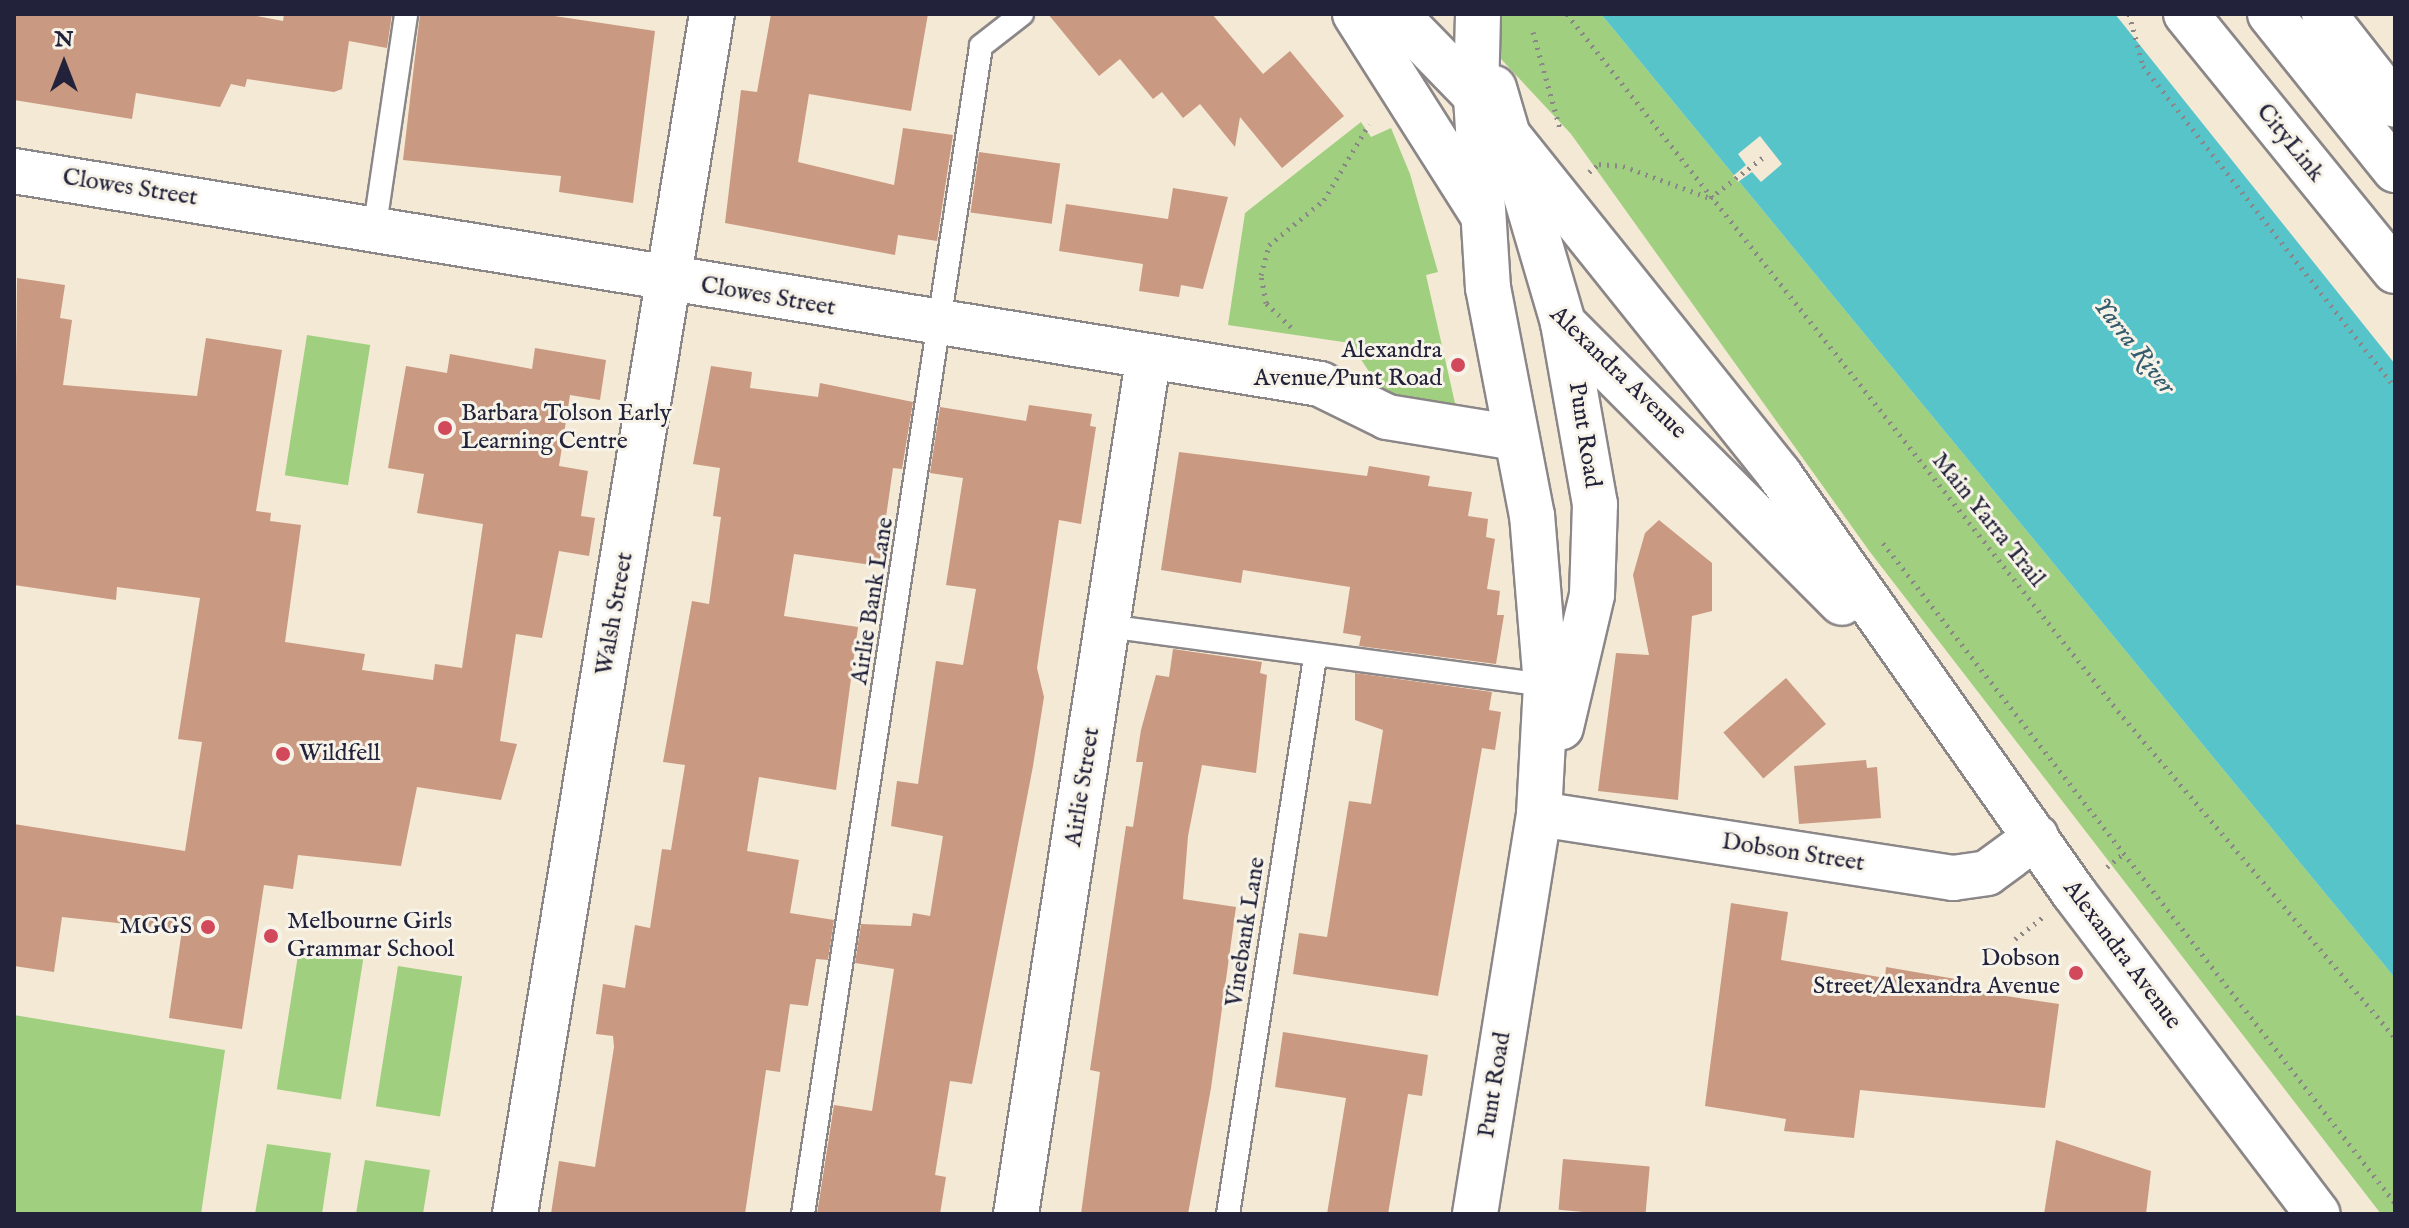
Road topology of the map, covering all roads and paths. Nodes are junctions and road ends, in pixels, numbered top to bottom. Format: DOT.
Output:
graph roads {
  1 [pos="406,14"];
  2 [pos="712,14"];
  3 [pos="1022,14"];
  4 [pos="1355,14"];
  5 [pos="1396,14"];
  6 [pos="1478,14"];
  7 [pos="1567,14"];
  8 [pos="2129,14"];
  9 [pos="2186,14"];
  10 [pos="2270,14"];
  11 [pos="2324,14"];
  12 [pos="1533,32"];
  13 [pos="1476,96"];
  14 [pos="2395,105"];
  15 [pos="1369,124"];
  16 [pos="1506,133"];
  17 [pos="1568,145"];
  18 [pos="1765,156"];
  19 [pos="1580,166"];
  20 [pos="2395,170"];
  21 [pos="14,171"];
  22 [pos="1586,174"];
  23 [pos="1591,180"];
  24 [pos="1710,198"];
  25 [pos="1483,216"];
  26 [pos="375,225"];
  27 [pos="2395,271"];
  28 [pos="670,280"];
  29 [pos="1563,323"];
  30 [pos="1291,327"];
  31 [pos="942,328"];
  32 [pos="1148,360"];
  33 [pos="2395,387"];
  34 [pos="1516,438"];
  35 [pos="1874,531"];
  36 [pos="1108,626"];
  37 [pos="1315,658"];
  38 [pos="1546,685"];
  39 [pos="1929,694"];
  40 [pos="1539,814"];
  41 [pos="2036,837"];
  42 [pos="2395,1038"];
  43 [pos="2395,1203"];
  44 [pos="515,1214"];
  45 [pos="803,1214"];
  46 [pos="1016,1214"];
  47 [pos="1228,1214"];
  48 [pos="1475,1214"];
  49 [pos="2318,1214"];
  1 -- 26 [label="lane"];
  2 -- 28 [label="main road, Walsh Street"];
  3 -- 31 [label="lane, Airlie Bank Lane"];
  4 -- 25 [label="main road, Alexandra Avenue"];
  5 -- 13 [label="main road, Alexandra Avenue"];
  6 -- 13 [label="main road, Punt Road"];
  6 -- 16 [label="main road, Punt Road"];
  7 -- 24 [label="path, Main Yarra Trail"];
  8 -- 33 [label="path"];
  9 -- 27 [label="main road, CityLink"];
  10 -- 20 [label="main road"];
  11 -- 14 [label="main road"];
  12 -- 17 [label="path"];
  13 -- 16 [label="main road, Alexandra Avenue"];
  13 -- 25 [label="main road, Punt Road"];
  15 -- 30 [label="path"];
  16 -- 29 [label="main road, Punt Road"];
  16 -- 39 [label="main road, Alexandra Avenue"];
  18 -- 24 [label="path"];
  19 -- 22 [label="path"];
  21 -- 26 [label="main road, Clowes Street"];
  22 -- 23 [label="path"];
  22 -- 24 [label="path"];
  24 -- 42 [label="path, Main Yarra Trail"];
  25 -- 29 [label="main road, Alexandra Avenue"];
  25 -- 34 [label="main road, Punt Road"];
  26 -- 28 [label="main road, Clowes Street"];
  28 -- 31 [label="main road, Clowes Street"];
  28 -- 44 [label="main road, Walsh Street"];
  29 -- 39 [label="main road, Alexandra Avenue"];
  29 -- 40 [label="main road, Punt Road"];
  31 -- 32 [label="main road, Clowes Street"];
  31 -- 45 [label="lane, Airlie Bank Lane"];
  32 -- 34 [label="main road, Clowes Street"];
  32 -- 36 [label="main road, Airlie Street"];
  34 -- 38 [label="main road, Punt Road"];
  35 -- 43 [label="path"];
  36 -- 37 [label="lane"];
  36 -- 46 [label="main road, Airlie Street"];
  37 -- 38 [label="lane"];
  37 -- 47 [label="lane, Vinebank Lane"];
  38 -- 40 [label="main road, Punt Road"];
  39 -- 41 [label="main road, Alexandra Avenue"];
  40 -- 41 [label="main road, Dobson Street"];
  40 -- 48 [label="main road, Punt Road"];
  41 -- 49 [label="main road, Alexandra Avenue"];
}
